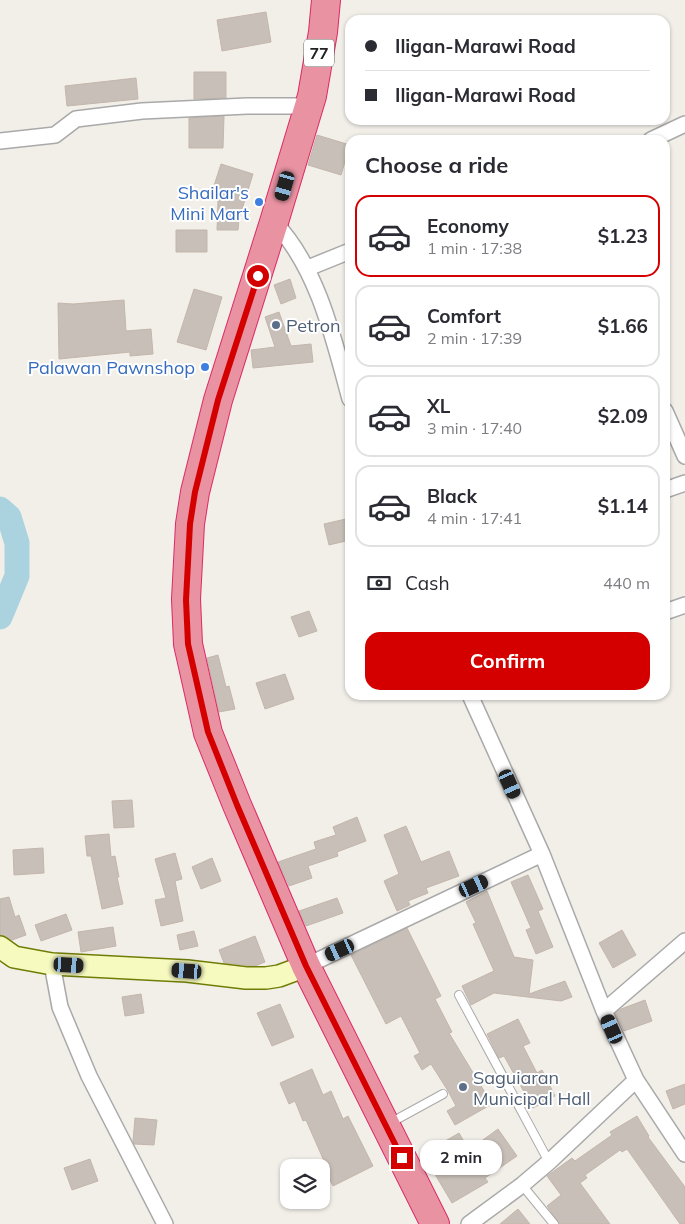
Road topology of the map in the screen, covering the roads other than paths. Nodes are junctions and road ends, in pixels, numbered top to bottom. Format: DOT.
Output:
graph roads {
  1 [pos="326,0"];
  2 [pos="309,106"];
  3 [pos="685,124"];
  4 [pos="662,135"];
  5 [pos="0,141"];
  6 [pos="274,222"];
  7 [pos="345,253"];
  8 [pos="308,268"];
  9 [pos="345,380"];
  10 [pos="670,422"];
  11 [pos="685,456"];
  12 [pos="685,482"];
  13 [pos="670,488"];
  14 [pos="685,605"];
  15 [pos="670,610"];
  16 [pos="472,700"];
  17 [pos="542,854"];
  18 [pos="685,941"];
  19 [pos="0,947"];
  20 [pos="52,964"];
  21 [pos="306,966"];
  22 [pos="460,995"];
  23 [pos="604,1011"];
  24 [pos="636,1080"];
  25 [pos="443,1094"];
  26 [pos="386,1125"];
  27 [pos="685,1154"];
  28 [pos="549,1162"];
  29 [pos="522,1185"];
  30 [pos="165,1224"];
  31 [pos="435,1224"];
  32 [pos="469,1224"];
  33 [pos="554,1224"];
  1 -- 2 [label="highway, 77"];
  2 -- 5 [label="street"];
  2 -- 6 [label="highway, 77"];
  3 -- 4 [label="street"];
  6 -- 8 [label="street"];
  6 -- 21 [label="highway, 77"];
  7 -- 8 [label="street"];
  8 -- 9 [label="street"];
  10 -- 11 [label="street"];
  12 -- 13 [label="street"];
  14 -- 15 [label="street"];
  16 -- 17 [label="street"];
  17 -- 21 [label="street"];
  17 -- 23 [label="street"];
  18 -- 23 [label="street"];
  19 -- 20 [label="main road"];
  20 -- 21 [label="main road"];
  20 -- 30 [label="street"];
  21 -- 26 [label="highway, 77"];
  22 -- 28 [label="lane"];
  23 -- 24 [label="street"];
  24 -- 27 [label="street"];
  24 -- 28 [label="street"];
  25 -- 26 [label="lane"];
  26 -- 31 [label="highway, 77"];
  28 -- 29 [label="street"];
  29 -- 32 [label="street"];
  29 -- 33 [label="lane"];
}
